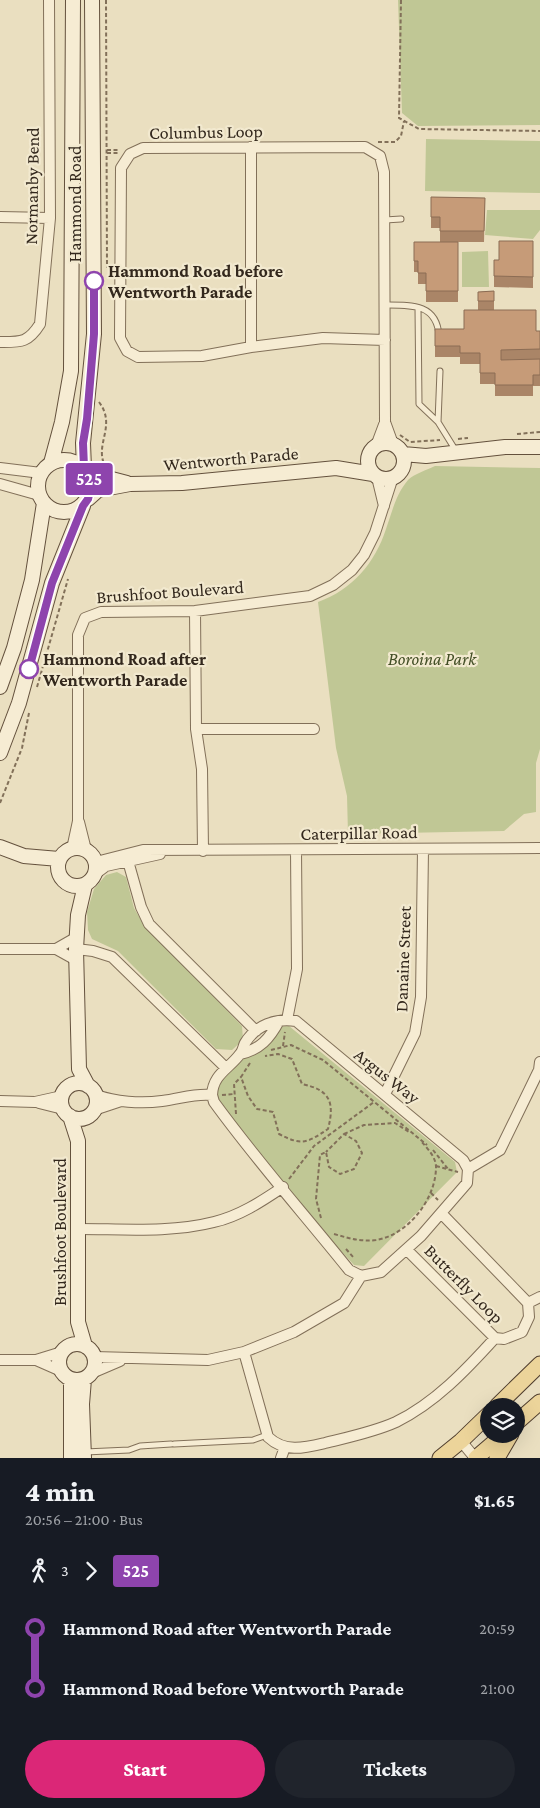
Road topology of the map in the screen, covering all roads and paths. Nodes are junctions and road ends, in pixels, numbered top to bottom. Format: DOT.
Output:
graph roads {
  1 [pos="49,0"];
  2 [pos="73,0"];
  3 [pos="92,0"];
  4 [pos="401,0"];
  5 [pos="540,130"];
  6 [pos="251,147"];
  7 [pos="0,217"];
  8 [pos="50,218"];
  9 [pos="400,219"];
  10 [pos="385,220"];
  11 [pos="386,306"];
  12 [pos="418,308"];
  13 [pos="385,340"];
  14 [pos="439,340"];
  15 [pos="0,342"];
  16 [pos="251,347"];
  17 [pos="440,371"];
  18 [pos="385,422"];
  19 [pos="438,422"];
  20 [pos="540,432"];
  21 [pos="513,434"];
  22 [pos="477,437"];
  23 [pos="453,446"];
  24 [pos="540,446"];
  25 [pos="373,450"];
  26 [pos="398,455"];
  27 [pos="0,468"];
  28 [pos="46,468"];
  29 [pos="336,468"];
  30 [pos="86,472"];
  31 [pos="375,475"];
  32 [pos="0,484"];
  33 [pos="130,484"];
  34 [pos="41,499"];
  35 [pos="86,502"];
  36 [pos="384,507"];
  37 [pos="69,574"];
  38 [pos="195,611"];
  39 [pos="0,687"];
  40 [pos="36,689"];
  41 [pos="31,707"];
  42 [pos="314,728"];
  43 [pos="196,729"];
  44 [pos="0,754"];
  45 [pos="0,803"];
  46 [pos="78,821"];
  47 [pos="0,847"];
  48 [pos="540,848"];
  49 [pos="72,849"];
  50 [pos="423,849"];
  51 [pos="86,850"];
  52 [pos="296,850"];
  53 [pos="178,851"];
  54 [pos="202,851"];
  55 [pos="0,857"];
  56 [pos="128,861"];
  57 [pos="61,872"];
  58 [pos="92,874"];
  59 [pos="78,915"];
  60 [pos="77,943"];
  61 [pos="0,949"];
  62 [pos="56,949"];
  63 [pos="77,964"];
  64 [pos="283,1020"];
  65 [pos="256,1031"];
  66 [pos="240,1054"];
  67 [pos="255,1060"];
  68 [pos="540,1062"];
  69 [pos="226,1068"];
  70 [pos="79,1069"];
  71 [pos="241,1077"];
  72 [pos="92,1091"];
  73 [pos="385,1094"];
  74 [pos="212,1095"];
  75 [pos="122,1101"];
  76 [pos="0,1102"];
  77 [pos="66,1102"];
  78 [pos="374,1102"];
  79 [pos="91,1113"];
  80 [pos="237,1116"];
  81 [pos="344,1134"];
  82 [pos="419,1138"];
  83 [pos="78,1142"];
  84 [pos="326,1152"];
  85 [pos="436,1166"];
  86 [pos="448,1169"];
  87 [pos="468,1172"];
  88 [pos="282,1174"];
  89 [pos="283,1187"];
  90 [pos="441,1213"];
  91 [pos="316,1216"];
  92 [pos="427,1227"];
  93 [pos="79,1229"];
  94 [pos="335,1238"];
  95 [pos="344,1247"];
  96 [pos="407,1250"];
  97 [pos="349,1270"];
  98 [pos="367,1275"];
  99 [pos="540,1297"];
  100 [pos="528,1303"];
  101 [pos="78,1322"];
  102 [pos="495,1338"];
  103 [pos="85,1346"];
  104 [pos="66,1349"];
  105 [pos="244,1352"];
  106 [pos="94,1357"];
  107 [pos="0,1360"];
  108 [pos="36,1360"];
  109 [pos="126,1360"];
  110 [pos="540,1364"];
  111 [pos="77,1376"];
  112 [pos="505,1398"];
  113 [pos="540,1402"];
  114 [pos="525,1416"];
  115 [pos="480,1423"];
  116 [pos="268,1436"];
  117 [pos="461,1441"];
  118 [pos="493,1443"];
  119 [pos="505,1443"];
  120 [pos="285,1447"];
  121 [pos="80,1456"];
  122 [pos="446,1456"];
  123 [pos="281,1458"];
  124 [pos="475,1458"];
  125 [pos="497,1458"];
  1 -- 8 [label="street, Normanby Bend"];
  2 -- 28 [label="street, Hammond Road"];
  3 -- 30 [label="street, Hammond Road"];
  4 -- 5 [label="path"];
  6 -- 10 [label="street, Columbus Loop"];
  6 -- 16 [label="street"];
  6 -- 16 [label="street, Columbus Loop"];
  7 -- 8 [label="street"];
  8 -- 15 [label="street, Normanby Bend"];
  9 -- 10 [label="lane"];
  10 -- 11 [label="street, Columbus Loop"];
  11 -- 12 [label="lane"];
  11 -- 13 [label="street, Columbus Loop"];
  12 -- 14 [label="lane"];
  12 -- 19 [label="lane"];
  13 -- 16 [label="street, Columbus Loop"];
  13 -- 18 [label="street, Columbus Loop"];
  17 -- 19 [label="lane"];
  18 -- 25 [label="street, Columbus Loop"];
  18 -- 26 [label="street, Columbus Loop"];
  19 -- 23 [label="lane"];
  20 -- 21 [label="path"];
  22 -- 23 [label="path"];
  23 -- 24 [label="street"];
  23 -- 26 [label="street"];
  23 -- 26 [label="path"];
  25 -- 26 [label="street, Wentworth Parade"];
  25 -- 29 [label="street, Wentworth Parade"];
  25 -- 31 [label="street"];
  26 -- 31 [label="street, Wentworth Parade"];
  26 -- 36 [label="street, Brushfoot Boulevard"];
  27 -- 28 [label="street"];
  28 -- 30 [label="street"];
  28 -- 34 [label="street, Hammond Road"];
  29 -- 31 [label="street, Wentworth Parade"];
  29 -- 33 [label="street, Wentworth Parade"];
  30 -- 33 [label="street, Wentworth Parade"];
  30 -- 35 [label="street, Hammond Road"];
  31 -- 36 [label="street, Brushfoot Boulevard"];
  32 -- 34 [label="street"];
  33 -- 35 [label="street, Wentworth Parade"];
  34 -- 35 [label="street"];
  34 -- 39 [label="street, Hammond Road"];
  35 -- 44 [label="street, Hammond Road"];
  36 -- 38 [label="street, Brushfoot Boulevard"];
  37 -- 40 [label="path"];
  38 -- 43 [label="street"];
  38 -- 46 [label="street, Brushfoot Boulevard"];
  41 -- 45 [label="path"];
  42 -- 43 [label="street"];
  43 -- 54 [label="street"];
  46 -- 49 [label="street, Brushfoot Boulevard"];
  46 -- 51 [label="street, Brushfoot Boulevard"];
  47 -- 57 [label="street"];
  48 -- 50 [label="street, Caterpillar Road"];
  49 -- 51 [label="street"];
  49 -- 57 [label="street"];
  50 -- 52 [label="street, Caterpillar Road"];
  50 -- 73 [label="street, Danaine Street"];
  51 -- 58 [label="street"];
  52 -- 54 [label="street, Caterpillar Road"];
  52 -- 64 [label="street"];
  53 -- 54 [label="street, Caterpillar Road"];
  53 -- 56 [label="street, Caterpillar Road"];
  53 -- 58 [label="street, Caterpillar Road"];
  55 -- 57 [label="street"];
  56 -- 58 [label="street, Caterpillar Road"];
  56 -- 65 [label="street"];
  57 -- 58 [label="street"];
  57 -- 59 [label="street"];
  58 -- 59 [label="street"];
  59 -- 60 [label="street"];
  60 -- 62 [label="street"];
  60 -- 63 [label="street"];
  60 -- 69 [label="street"];
  61 -- 62 [label="street"];
  62 -- 63 [label="street"];
  63 -- 70 [label="street"];
  64 -- 65 [label="street"];
  64 -- 66 [label="street"];
  64 -- 73 [label="street, Argus Way"];
  65 -- 66 [label="street"];
  66 -- 69 [label="street"];
  67 -- 71 [label="path"];
  68 -- 87 [label="street"];
  69 -- 74 [label="street"];
  70 -- 72 [label="street"];
  70 -- 77 [label="street"];
  71 -- 78 [label="path"];
  71 -- 80 [label="path"];
  72 -- 75 [label="street"];
  72 -- 77 [label="street"];
  72 -- 79 [label="street, Brushfoot Boulevard"];
  73 -- 78 [label="path"];
  73 -- 87 [label="street, Argus Way"];
  74 -- 75 [label="street"];
  74 -- 89 [label="street"];
  75 -- 79 [label="street"];
  76 -- 77 [label="street"];
  77 -- 79 [label="street"];
  77 -- 83 [label="street, Brushfoot Boulevard"];
  78 -- 82 [label="path"];
  78 -- 88 [label="path"];
  79 -- 83 [label="street, Brushfoot Boulevard"];
  81 -- 82 [label="path"];
  81 -- 84 [label="path"];
  81 -- 84 [label="path"];
  82 -- 85 [label="path"];
  82 -- 86 [label="path"];
  83 -- 93 [label="street, Brushfoot Boulevard"];
  84 -- 91 [label="path"];
  85 -- 86 [label="path"];
  85 -- 94 [label="path"];
  86 -- 87 [label="path"];
  87 -- 90 [label="street"];
  89 -- 93 [label="street"];
  89 -- 97 [label="street"];
  90 -- 92 [label="street"];
  90 -- 100 [label="street, Butterfly Loop"];
  92 -- 96 [label="street"];
  92 -- 98 [label="street"];
  93 -- 101 [label="street, Brushfoot Boulevard"];
  95 -- 97 [label="path"];
  96 -- 98 [label="street"];
  96 -- 102 [label="street, Butterfly Loop"];
  97 -- 98 [label="street"];
  98 -- 105 [label="street"];
  99 -- 100 [label="street"];
  100 -- 102 [label="street, Butterfly Loop"];
  101 -- 103 [label="street, Brushfoot Boulevard"];
  101 -- 104 [label="street, Brushfoot Boulevard"];
  102 -- 120 [label="street"];
  103 -- 104 [label="street"];
  103 -- 106 [label="street"];
  104 -- 108 [label="street"];
  104 -- 111 [label="street, Brushfoot Boulevard"];
  105 -- 109 [label="street"];
  105 -- 116 [label="street"];
  106 -- 109 [label="street"];
  106 -- 111 [label="street"];
  107 -- 108 [label="street"];
  108 -- 111 [label="street"];
  109 -- 111 [label="street"];
  110 -- 112 [label="main road"];
  111 -- 121 [label="street"];
  113 -- 114 [label="main road"];
  115 -- 117 [label="main road"];
  116 -- 120 [label="street"];
  116 -- 121 [label="lane"];
  117 -- 122 [label="main road"];
  117 -- 124 [label="street"];
  118 -- 124 [label="main road"];
  119 -- 125 [label="main road"];
  120 -- 123 [label="street"];
}
